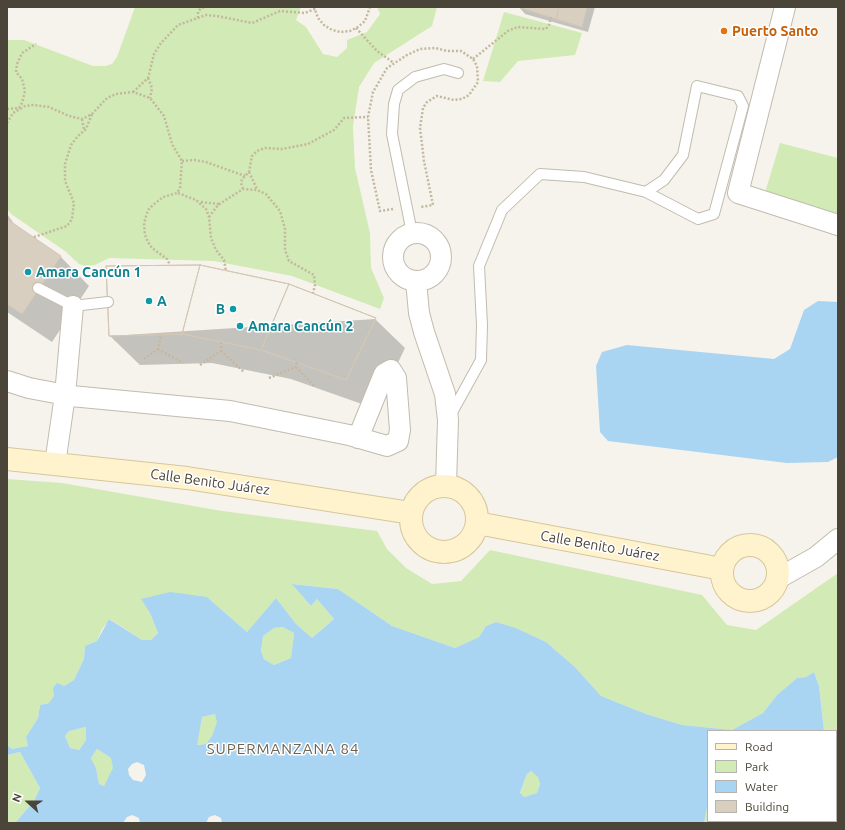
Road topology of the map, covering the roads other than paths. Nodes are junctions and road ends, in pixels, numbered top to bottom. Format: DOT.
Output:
graph roads {
  1 [pos="785,7"];
  2 [pos="458,73"];
  3 [pos="646,192"];
  4 [pos="838,225"];
  5 [pos="412,233"];
  6 [pos="416,281"];
  7 [pos="38,288"];
  8 [pos="108,302"];
  9 [pos="73,306"];
  10 [pos="7,381"];
  11 [pos="65,395"];
  12 [pos="448,420"];
  13 [pos="358,438"];
  14 [pos="7,459"];
  15 [pos="55,464"];
  16 [pos="446,485"];
  17 [pos="411,513"];
  18 [pos="477,523"];
  19 [pos="838,540"];
  20 [pos="838,551"];
  21 [pos="816,557"];
  22 [pos="722,569"];
  23 [pos="777,579"];
  1 -- 4 [label="street"];
  2 -- 5 [label="lane"];
  3 -- 3 [label="lane"];
  3 -- 12 [label="lane"];
  5 -- 6 [label="street"];
  5 -- 6 [label="street"];
  6 -- 12 [label="street"];
  7 -- 9 [label="lane"];
  8 -- 9 [label="lane"];
  9 -- 11 [label="street"];
  10 -- 11 [label="street"];
  11 -- 13 [label="street"];
  11 -- 15 [label="street"];
  12 -- 16 [label="street"];
  14 -- 15 [label="street, Calle Benito Juárez"];
  15 -- 17 [label="street, Calle Benito Juárez"];
  16 -- 17 [label="street"];
  16 -- 18 [label="street"];
  17 -- 18 [label="street"];
  18 -- 22 [label="street, Calle Benito Juárez"];
  19 -- 21 [label="street"];
  20 -- 21 [label="lane"];
  21 -- 23 [label="street"];
  22 -- 23 [label="street"];
  22 -- 23 [label="street"];
}
